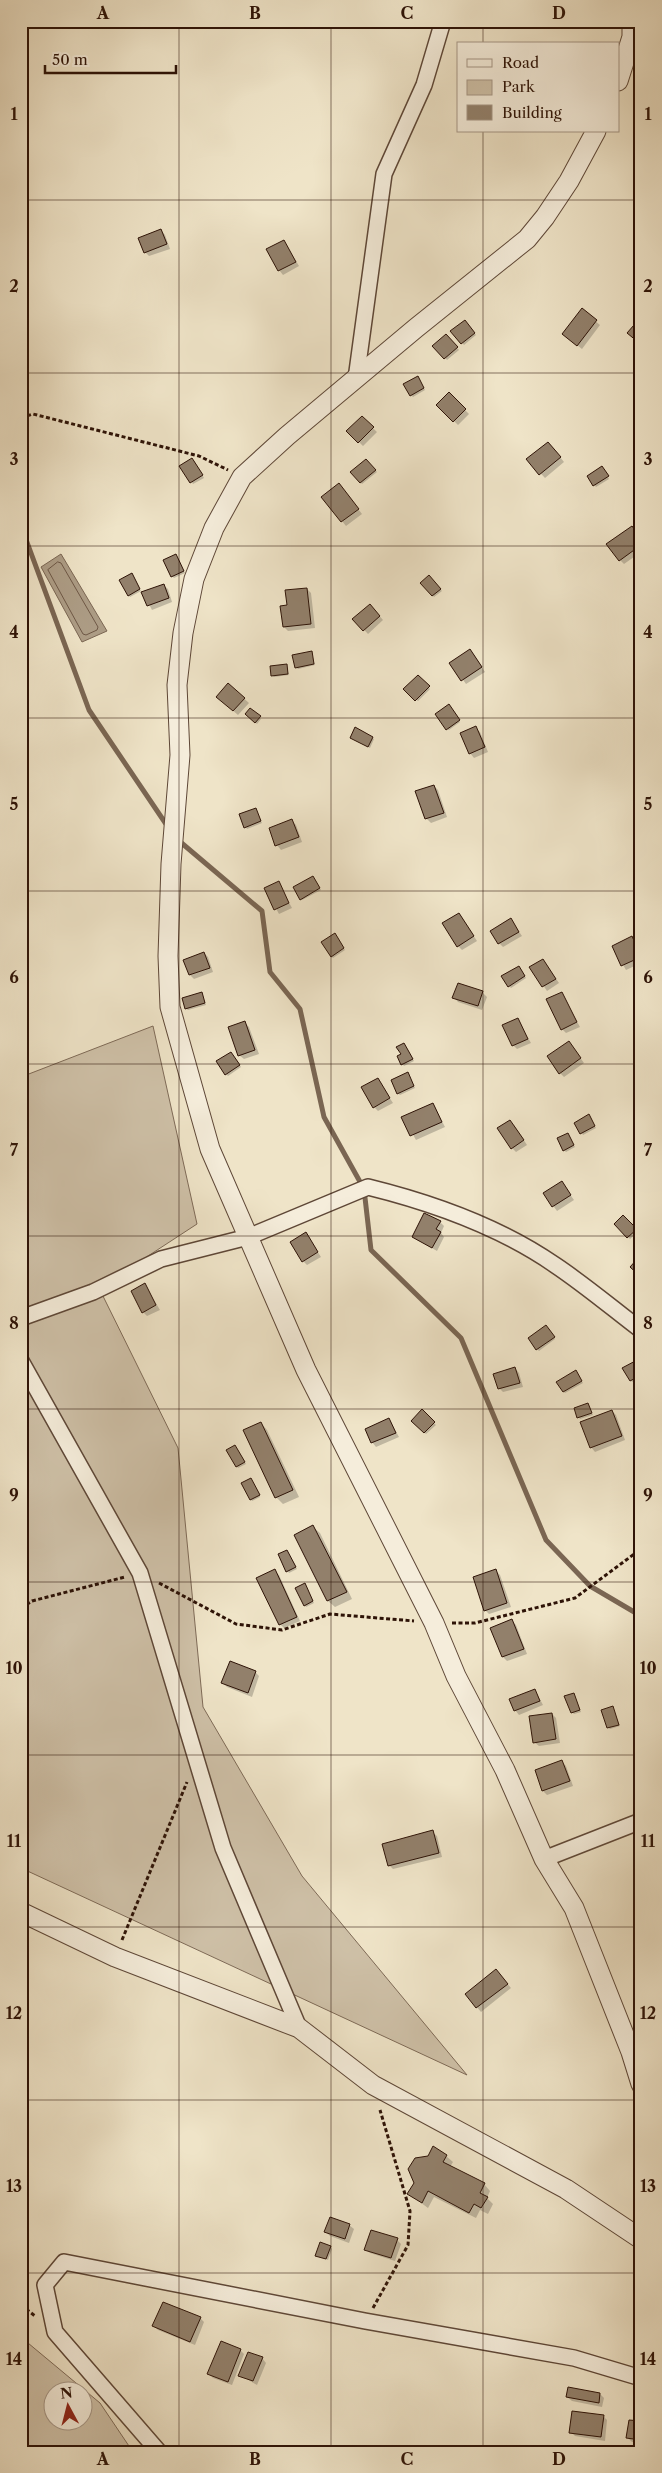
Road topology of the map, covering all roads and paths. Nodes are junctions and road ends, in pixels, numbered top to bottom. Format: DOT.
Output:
graph roads {
  1 [pos="443,21"];
  2 [pos="632,21"];
  3 [pos="620,74"];
  4 [pos="595,132"];
  5 [pos="356,379"];
  6 [pos="21,418"];
  7 [pos="242,477"];
  8 [pos="248,1237"];
  9 [pos="21,1318"];
  10 [pos="641,1330"];
  11 [pos="21,1361"];
  12 [pos="641,1549"];
  13 [pos="140,1573"];
  14 [pos="21,1608"];
  15 [pos="434,1623"];
  16 [pos="196,1761"];
  17 [pos="641,1821"];
  18 [pos="544,1859"];
  19 [pos="21,1912"];
  20 [pos="115,1957"];
  21 [pos="299,2028"];
  22 [pos="641,2084"];
  23 [pos="373,2085"];
  24 [pos="641,2239"];
  25 [pos="365,2321"];
  26 [pos="641,2378"];
  27 [pos="159,2452"];
  1 -- 5 [label="street"];
  2 -- 3 [label="street"];
  4 -- 5 [label="street"];
  5 -- 7 [label="street"];
  6 -- 7 [label="path"];
  7 -- 8 [label="street"];
  8 -- 9 [label="street"];
  8 -- 10 [label="street"];
  8 -- 15 [label="street"];
  11 -- 13 [label="street"];
  12 -- 15 [label="path"];
  13 -- 14 [label="path"];
  13 -- 15 [label="path"];
  13 -- 16 [label="street"];
  15 -- 18 [label="street"];
  16 -- 20 [label="path"];
  16 -- 21 [label="street"];
  17 -- 18 [label="street"];
  18 -- 22 [label="street"];
  19 -- 20 [label="street"];
  20 -- 21 [label="street"];
  21 -- 23 [label="street"];
  23 -- 24 [label="street"];
  23 -- 25 [label="path"];
  25 -- 26 [label="street"];
  25 -- 27 [label="street"];
}
